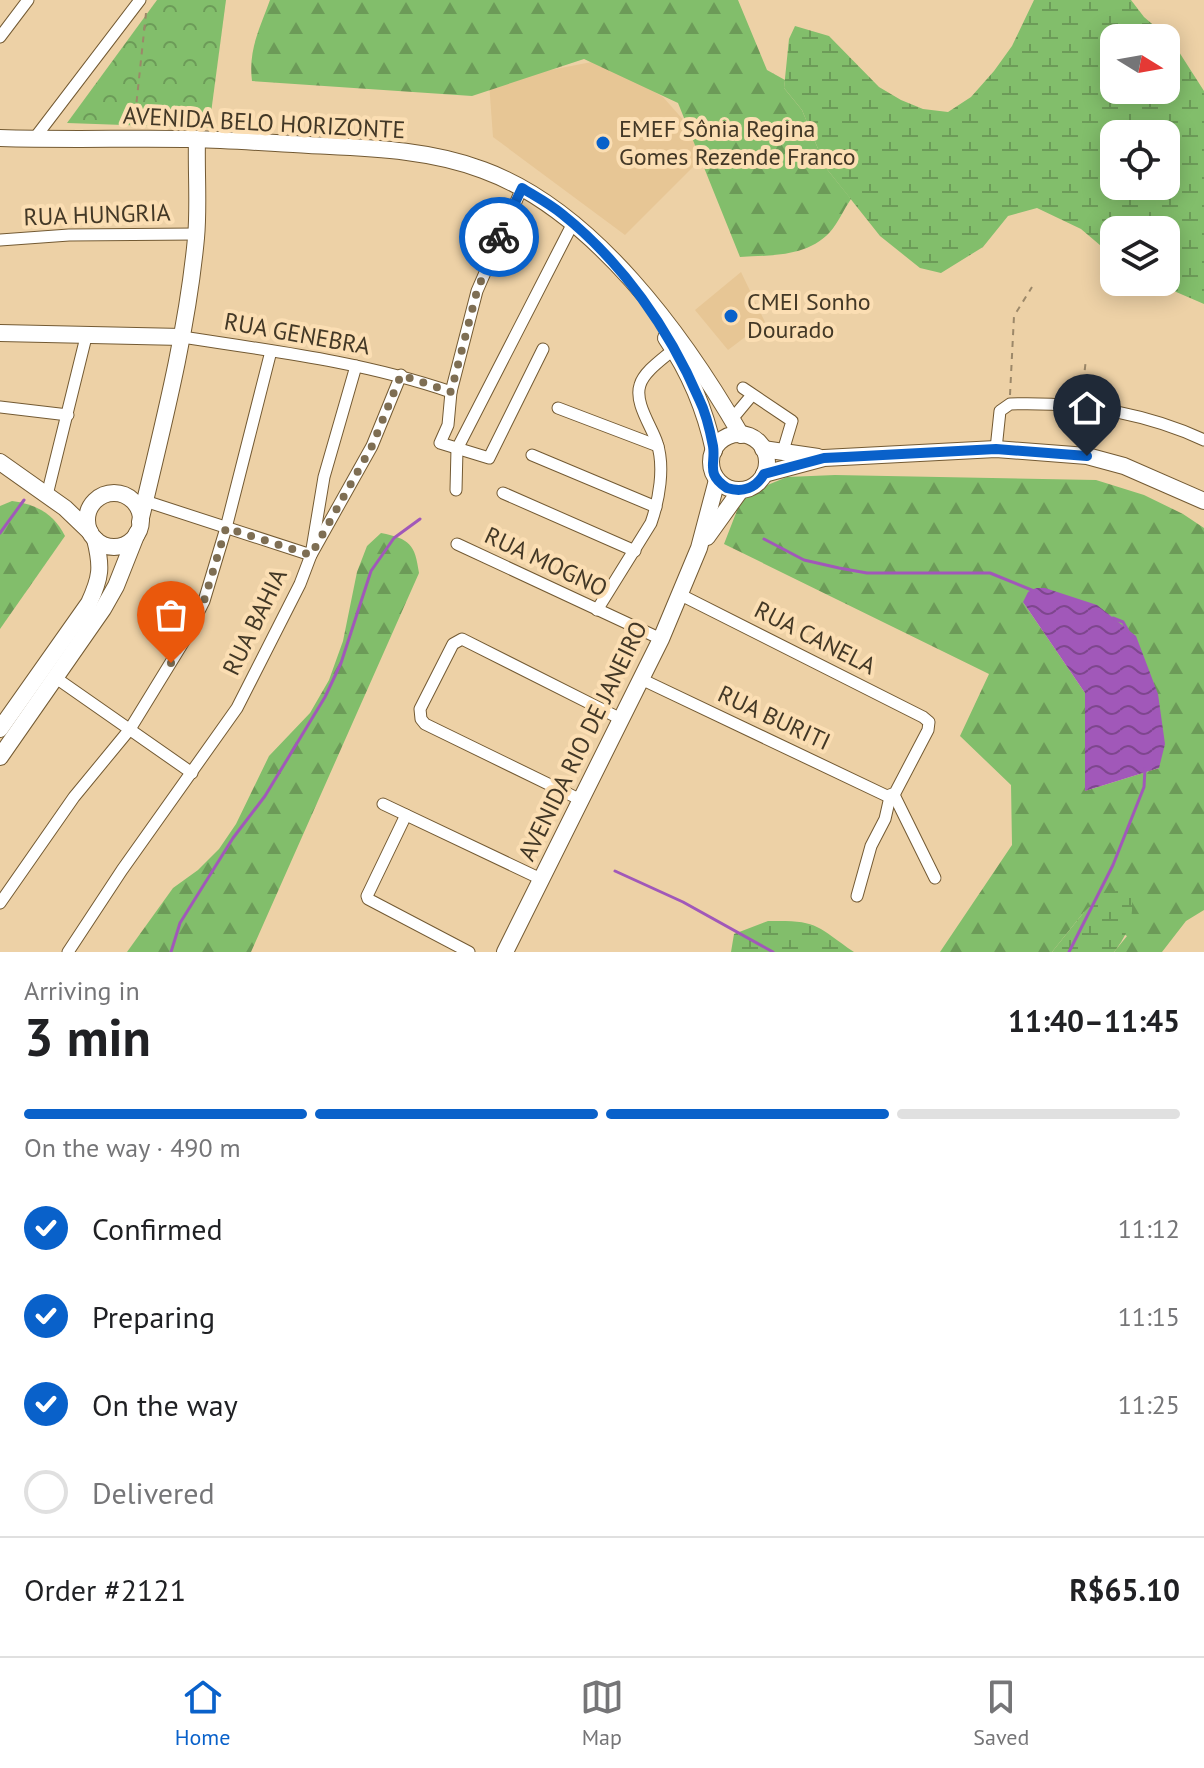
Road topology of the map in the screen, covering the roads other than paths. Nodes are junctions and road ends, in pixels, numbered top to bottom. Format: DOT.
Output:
graph roads {
  1 [pos="28,0"];
  2 [pos="140,0"];
  3 [pos="0,37"];
  4 [pos="0,138"];
  5 [pos="34,139"];
  6 [pos="197,139"];
  7 [pos="522,188"];
  8 [pos="573,223"];
  9 [pos="196,234"];
  10 [pos="0,240"];
  11 [pos="628,279"];
  12 [pos="0,333"];
  13 [pos="86,337"];
  14 [pos="182,337"];
  15 [pos="543,349"];
  16 [pos="674,349"];
  17 [pos="271,351"];
  18 [pos="356,366"];
  19 [pos="401,375"];
  20 [pos="451,392"];
  21 [pos="0,407"];
  22 [pos="558,408"];
  23 [pos="68,415"];
  24 [pos="732,419"];
  25 [pos="741,435"];
  26 [pos="1204,440"];
  27 [pos="658,446"];
  28 [pos="457,449"];
  29 [pos="763,449"];
  30 [pos="996,449"];
  31 [pos="714,451"];
  32 [pos="783,451"];
  33 [pos="532,455"];
  34 [pos="824,458"];
  35 [pos="0,462"];
  36 [pos="764,474"];
  37 [pos="717,480"];
  38 [pos="456,490"];
  39 [pos="740,491"];
  40 [pos="503,493"];
  41 [pos="47,495"];
  42 [pos="145,501"];
  43 [pos="1204,501"];
  44 [pos="656,507"];
  45 [pos="138,528"];
  46 [pos="226,528"];
  47 [pos="93,536"];
  48 [pos="457,544"];
  49 [pos="699,548"];
  50 [pos="635,551"];
  51 [pos="311,555"];
  52 [pos="681,595"];
  53 [pos="597,610"];
  54 [pos="661,639"];
  55 [pos="56,678"];
  56 [pos="641,679"];
  57 [pos="621,719"];
  58 [pos="0,729"];
  59 [pos="130,729"];
  60 [pos="0,757"];
  61 [pos="192,773"];
  62 [pos="890,796"];
  63 [pos="581,800"];
  64 [pos="383,804"];
  65 [pos="406,815"];
  66 [pos="935,878"];
  67 [pos="541,879"];
  68 [pos="857,896"];
  69 [pos="0,903"];
  70 [pos="68,952"];
  71 [pos="469,952"];
  72 [pos="505,952"];
  1 -- 3 [label="street"];
  2 -- 5 [label="street"];
  4 -- 5 [label="street, AVENIDA BELO HORIZONTE"];
  5 -- 6 [label="street, AVENIDA BELO HORIZONTE"];
  6 -- 7 [label="street, AVENIDA BELO HORIZONTE"];
  6 -- 9 [label="street"];
  7 -- 8 [label="street, AVENIDA BELO HORIZONTE"];
  7 -- 20 [label="street"];
  8 -- 11 [label="street, AVENIDA BELO HORIZONTE"];
  8 -- 28 [label="street"];
  9 -- 10 [label="street, RUA HUNGRIA"];
  9 -- 14 [label="street"];
  11 -- 16 [label="street, AVENIDA BELO HORIZONTE"];
  11 -- 24 [label="street, AVENIDA BELO HORIZONTE"];
  12 -- 13 [label="street"];
  13 -- 14 [label="street"];
  13 -- 23 [label="street"];
  14 -- 17 [label="street, RUA GENEBRA"];
  14 -- 42 [label="street"];
  15 -- 28 [label="street"];
  16 -- 27 [label="street"];
  16 -- 31 [label="street, AVENIDA BELO HORIZONTE"];
  17 -- 18 [label="street, RUA GENEBRA"];
  17 -- 46 [label="street"];
  18 -- 19 [label="street, RUA GENEBRA"];
  18 -- 51 [label="street"];
  19 -- 20 [label="street, RUA GENEBRA"];
  19 -- 51 [label="street, RUA BAHIA"];
  20 -- 28 [label="street"];
  21 -- 23 [label="street"];
  22 -- 27 [label="street"];
  23 -- 41 [label="street"];
  24 -- 25 [label="street, AVENIDA BELO HORIZONTE"];
  24 -- 32 [label="street"];
  25 -- 29 [label="street"];
  25 -- 31 [label="street"];
  26 -- 30 [label="street"];
  27 -- 44 [label="street"];
  28 -- 38 [label="street"];
  29 -- 32 [label="street"];
  29 -- 36 [label="street"];
  30 -- 34 [label="street"];
  30 -- 43 [label="street"];
  31 -- 37 [label="street"];
  32 -- 34 [label="street"];
  33 -- 44 [label="street"];
  34 -- 36 [label="street"];
  35 -- 41 [label="street"];
  36 -- 39 [label="street"];
  37 -- 39 [label="street"];
  37 -- 49 [label="street, AVENIDA RIO DE JANEIRO"];
  39 -- 49 [label="street, AVENIDA RIO DE JANEIRO"];
  40 -- 50 [label="street"];
  41 -- 47 [label="street"];
  42 -- 45 [label="street"];
  42 -- 46 [label="street"];
  44 -- 50 [label="street"];
  45 -- 47 [label="street"];
  45 -- 47 [label="street"];
  45 -- 55 [label="street"];
  46 -- 51 [label="street"];
  46 -- 59 [label="street"];
  47 -- 58 [label="street"];
  48 -- 53 [label="street, RUA MOGNO"];
  49 -- 52 [label="street, AVENIDA RIO DE JANEIRO"];
  50 -- 53 [label="street"];
  51 -- 61 [label="street, RUA BAHIA"];
  52 -- 54 [label="street, AVENIDA RIO DE JANEIRO"];
  52 -- 62 [label="street, RUA CANELA"];
  53 -- 54 [label="street, RUA MOGNO"];
  54 -- 56 [label="street, AVENIDA RIO DE JANEIRO"];
  55 -- 59 [label="street"];
  55 -- 60 [label="street"];
  56 -- 57 [label="street, AVENIDA RIO DE JANEIRO"];
  56 -- 62 [label="street, RUA BURITI"];
  57 -- 63 [label="street, AVENIDA RIO DE JANEIRO"];
  57 -- 63 [label="street"];
  59 -- 61 [label="street"];
  59 -- 69 [label="street"];
  61 -- 70 [label="street, RUA BAHIA"];
  62 -- 66 [label="street"];
  62 -- 68 [label="street"];
  63 -- 67 [label="street, AVENIDA RIO DE JANEIRO"];
  64 -- 65 [label="street"];
  65 -- 67 [label="street"];
  65 -- 71 [label="street"];
  67 -- 72 [label="street, AVENIDA RIO DE JANEIRO"];
}
